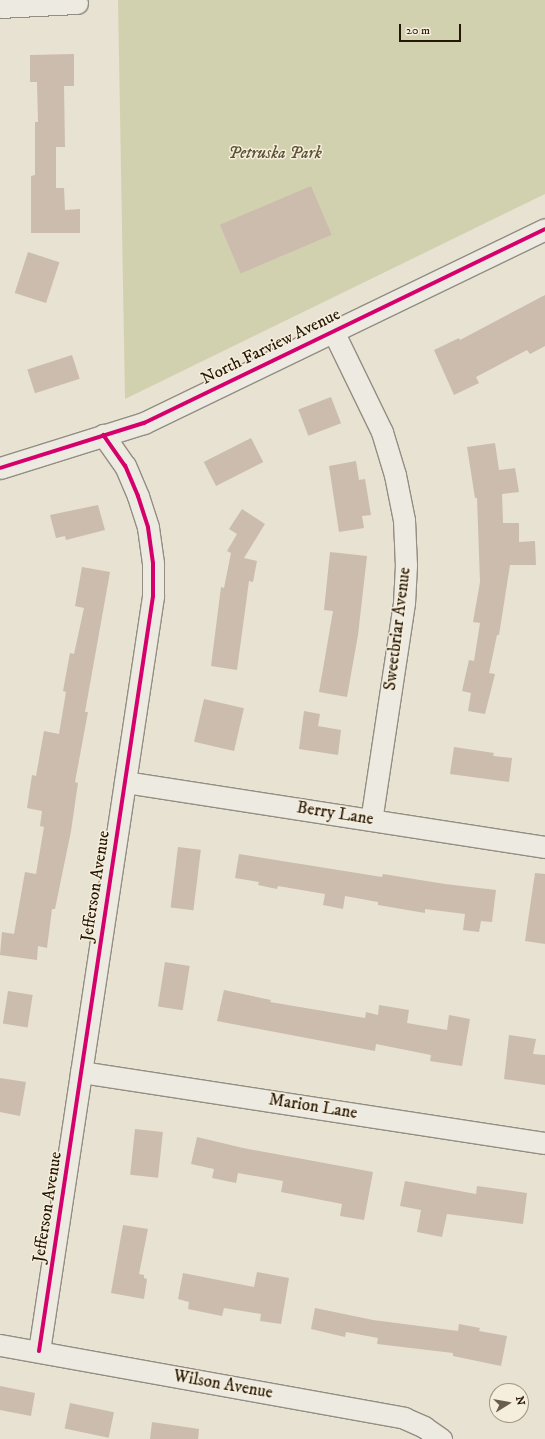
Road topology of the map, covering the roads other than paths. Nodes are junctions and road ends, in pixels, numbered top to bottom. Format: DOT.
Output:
graph roads {
  1 [pos="77,3"];
  2 [pos="0,7"];
  3 [pos="545,229"];
  4 [pos="333,331"];
  5 [pos="103,434"];
  6 [pos="0,468"];
  7 [pos="125,782"];
  8 [pos="371,820"];
  9 [pos="545,847"];
  10 [pos="81,1072"];
  11 [pos="545,1143"];
  12 [pos="0,1345"];
  13 [pos="39,1351"];
  14 [pos="441,1439"];
  1 -- 2 [label="street"];
  3 -- 4 [label="street, North Farview Avenue"];
  4 -- 5 [label="street, North Farview Avenue"];
  4 -- 8 [label="street, Sweetbriar Avenue"];
  5 -- 6 [label="street, North Farview Avenue"];
  5 -- 7 [label="street, Jefferson Avenue"];
  7 -- 8 [label="street, Berry Lane"];
  7 -- 10 [label="street, Jefferson Avenue"];
  8 -- 9 [label="street, Berry Lane"];
  10 -- 11 [label="street, Marion Lane"];
  10 -- 13 [label="street, Jefferson Avenue"];
  12 -- 13 [label="street, Wilson Avenue"];
  13 -- 14 [label="street, Wilson Avenue"];
}
